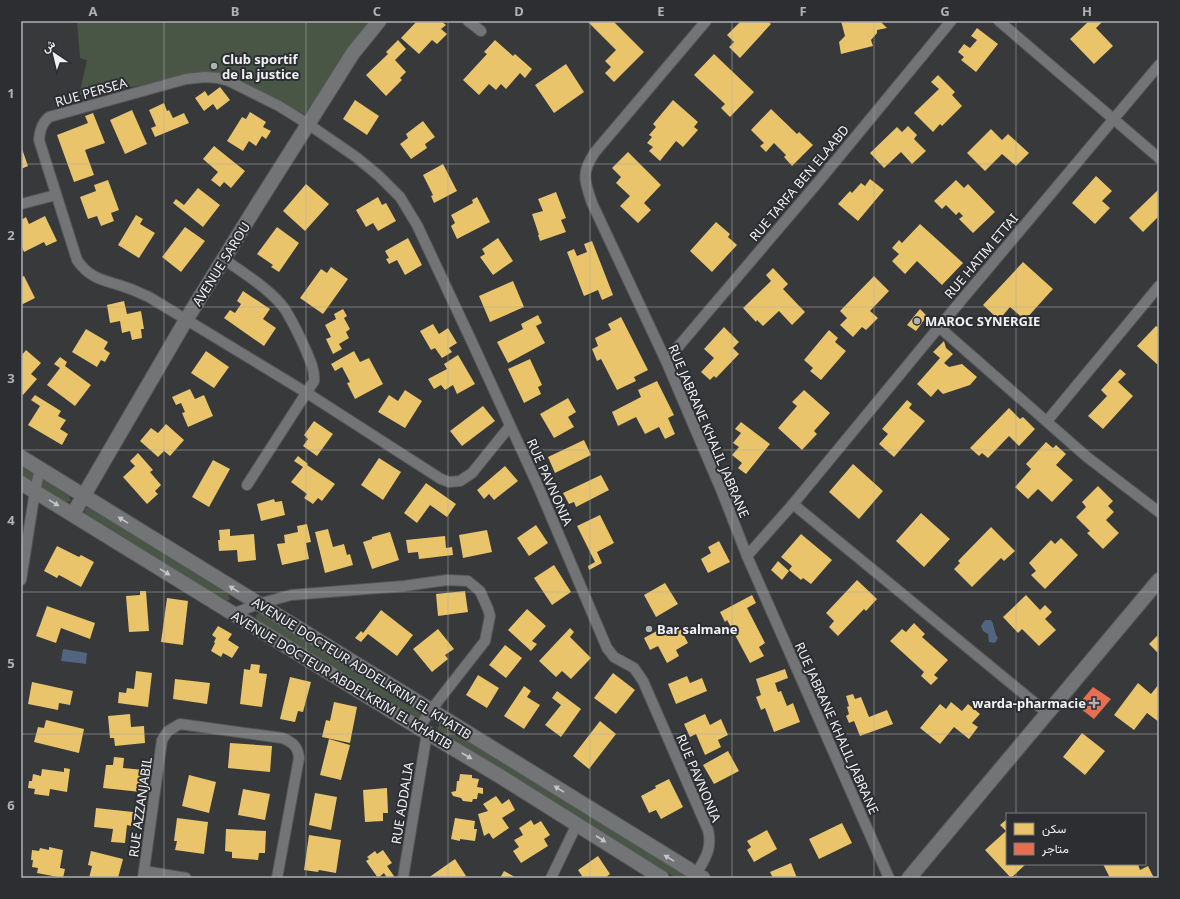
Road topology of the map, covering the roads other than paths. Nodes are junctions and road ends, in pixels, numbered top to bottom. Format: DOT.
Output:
graph roads {
  1 [pos="379,21"];
  2 [pos="468,21"];
  3 [pos="706,21"];
  4 [pos="951,21"];
  5 [pos="999,21"];
  6 [pos="481,31"];
  7 [pos="1159,65"];
  8 [pos="1114,119"];
  9 [pos="308,124"];
  10 [pos="1159,158"];
  11 [pos="56,195"];
  12 [pos="21,204"];
  13 [pos="224,259"];
  14 [pos="1159,286"];
  15 [pos="186,320"];
  16 [pos="938,327"];
  17 [pos="666,361"];
  18 [pos="307,393"];
  19 [pos="1047,421"];
  20 [pos="510,426"];
  21 [pos="21,457"];
  22 [pos="40,469"];
  23 [pos="21,483"];
  24 [pos="247,485"];
  25 [pos="35,491"];
  26 [pos="84,495"];
  27 [pos="793,504"];
  28 [pos="1159,512"];
  29 [pos="73,514"];
  30 [pos="747,556"];
  31 [pos="21,580"];
  32 [pos="1159,580"];
  33 [pos="258,604"];
  34 [pos="232,614"];
  35 [pos="431,710"];
  36 [pos="1047,713"];
  37 [pos="423,731"];
  38 [pos="577,824"];
  39 [pos="144,874"];
  40 [pos="697,877"];
  41 [pos="186,878"];
  42 [pos="277,878"];
  43 [pos="403,878"];
  44 [pos="551,878"];
  45 [pos="662,878"];
  46 [pos="890,878"];
  47 [pos="909,878"];
  1 -- 9 [label="main road, AVENUE SAROU"];
  2 -- 6 [label="street"];
  3 -- 17 [label="street, RUE JABRANE KHALIL JABRANE"];
  4 -- 17 [label="street, RUE TARFA BEN ELAABD"];
  5 -- 8 [label="street"];
  7 -- 8 [label="street, RUE HATIM ETTAI"];
  8 -- 10 [label="street"];
  8 -- 16 [label="street, RUE HATIM ETTAI"];
  9 -- 11 [label="street, RUE PERSEA"];
  9 -- 13 [label="main road, AVENUE SAROU"];
  9 -- 20 [label="street, RUE PAVNONIA"];
  11 -- 12 [label="street"];
  11 -- 15 [label="street, RUE PERSEA"];
  13 -- 15 [label="main road, AVENUE SAROU"];
  13 -- 18 [label="street"];
  14 -- 19 [label="street"];
  15 -- 18 [label="street, RUE PERSEA"];
  15 -- 26 [label="main road, AVENUE SAROU"];
  16 -- 19 [label="street"];
  16 -- 27 [label="street, RUE HATIM ETTAI"];
  17 -- 30 [label="street, RUE JABRANE KHALIL JABRANE"];
  18 -- 20 [label="street, RUE PERSEA"];
  18 -- 24 [label="street"];
  19 -- 28 [label="street"];
  20 -- 40 [label="street, RUE PAVNONIA"];
  21 -- 22 [label="main road, AVENUE DOCTEUR ADDELKRIM EL KHATIB"];
  22 -- 25 [label="street"];
  22 -- 26 [label="main road, AVENUE DOCTEUR ADDELKRIM EL KHATIB"];
  23 -- 25 [label="main road, AVENUE DOCTEUR ABDELKRIM EL KHATIB"];
  25 -- 29 [label="main road, AVENUE DOCTEUR ABDELKRIM EL KHATIB, one-way"];
  25 -- 31 [label="street"];
  26 -- 29 [label="main road, AVENUE SAROU"];
  33 -- 26 [label="main road, AVENUE DOCTEUR ADDELKRIM EL KHATIB, one-way"];
  27 -- 30 [label="street, RUE HATIM ETTAI"];
  27 -- 36 [label="street"];
  29 -- 34 [label="main road, AVENUE DOCTEUR ABDELKRIM EL KHATIB, one-way"];
  30 -- 46 [label="street, RUE JABRANE KHALIL JABRANE"];
  32 -- 36 [label="main road"];
  33 -- 34 [label="street"];
  33 -- 35 [label="main road, AVENUE DOCTEUR ADDELKRIM EL KHATIB"];
  33 -- 35 [label="street"];
  34 -- 37 [label="main road, AVENUE DOCTEUR ABDELKRIM EL KHATIB"];
  35 -- 37 [label="street"];
  40 -- 35 [label="main road, AVENUE DOCTEUR ADDELKRIM EL KHATIB, one-way"];
  36 -- 47 [label="main road"];
  37 -- 38 [label="main road, AVENUE DOCTEUR ABDELKRIM EL KHATIB, one-way"];
  37 -- 43 [label="street, RUE ADDALIA"];
  38 -- 44 [label="street"];
  38 -- 45 [label="main road, AVENUE DOCTEUR ABDELKRIM EL KHATIB, one-way"];
  39 -- 41 [label="street"];
  39 -- 42 [label="street, RUE AZZANJABIL"];
}
